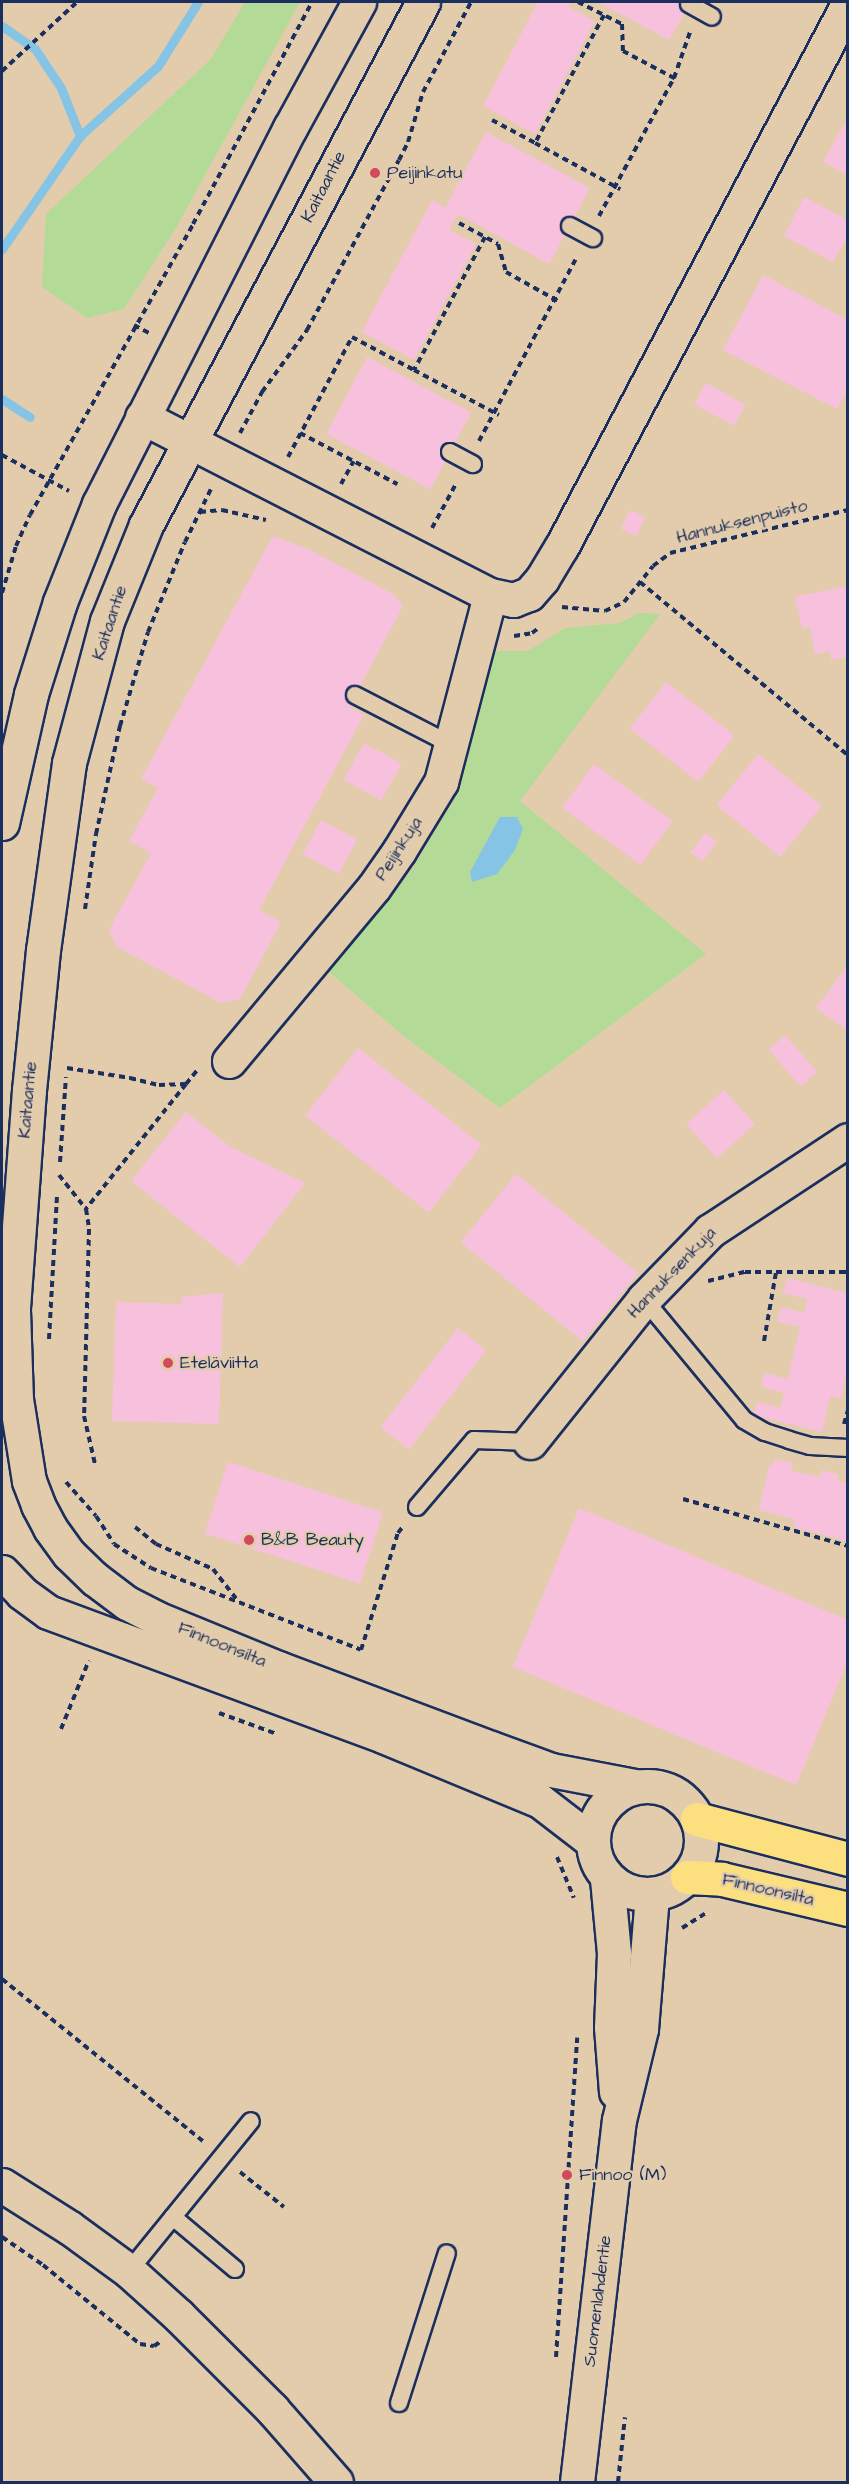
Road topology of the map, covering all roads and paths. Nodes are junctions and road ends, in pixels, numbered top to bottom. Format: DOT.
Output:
graph roads {
  1 [pos="78,2"];
  2 [pos="312,2"];
  3 [pos="359,2"];
  4 [pos="423,2"];
  5 [pos="471,2"];
  6 [pos="578,2"];
  7 [pos="848,4"];
  8 [pos="700,10"];
  9 [pos="604,15"];
  10 [pos="2,72"];
  11 [pos="676,79"];
  12 [pos="492,120"];
  13 [pos="535,143"];
  14 [pos="618,188"];
  15 [pos="459,223"];
  16 [pos="570,226"];
  17 [pos="485,237"];
  18 [pos="591,237"];
  19 [pos="557,300"];
  20 [pos="414,370"];
  21 [pos="494,412"];
  22 [pos="499,415"];
  23 [pos="141,417"];
  24 [pos="245,422"];
  25 [pos="300,433"];
  26 [pos="190,443"];
  27 [pos="450,452"];
  28 [pos="2,455"];
  29 [pos="287,458"];
  30 [pos="354,461"];
  31 [pos="471,463"];
  32 [pos="48,482"];
  33 [pos="398,484"];
  34 [pos="336,493"];
  35 [pos="848,510"];
  36 [pos="200,512"];
  37 [pos="430,532"];
  38 [pos="640,582"];
  39 [pos="2,593"];
  40 [pos="490,595"];
  41 [pos="559,606"];
  42 [pos="355,695"];
  43 [pos="452,745"];
  44 [pos="848,755"];
  45 [pos="2,824"];
  46 [pos="84,912"];
  47 [pos="68,1056"];
  48 [pos="214,1064"];
  49 [pos="67,1068"];
  50 [pos="186,1084"];
  51 [pos="848,1140"];
  52 [pos="58,1175"];
  53 [pos="86,1209"];
  54 [pos="669,1272"];
  55 [pos="776,1272"];
  56 [pos="848,1272"];
  57 [pos="644,1299"];
  58 [pos="13,1310"];
  59 [pos="764,1341"];
  60 [pos="49,1350"];
  61 [pos="530,1442"];
  62 [pos="848,1448"];
  63 [pos="95,1464"];
  64 [pos="63,1479"];
  65 [pos="684,1499"];
  66 [pos="417,1507"];
  67 [pos="135,1527"];
  68 [pos="848,1546"];
  69 [pos="2,1572"];
  70 [pos="238,1602"];
  71 [pos="82,1657"];
  72 [pos="89,1659"];
  73 [pos="99,1663"];
  74 [pos="209,1709"];
  75 [pos="61,1729"];
  76 [pos="281,1736"];
  77 [pos="634,1786"];
  78 [pos="698,1819"];
  79 [pos="592,1841"];
  80 [pos="550,1850"];
  81 [pos="848,1859"];
  82 [pos="687,1877"];
  83 [pos="607,1879"];
  84 [pos="652,1895"];
  85 [pos="576,1903"];
  86 [pos="848,1909"];
  87 [pos="711,1910"];
  88 [pos="679,1935"];
  89 [pos="2,1979"];
  90 [pos="577,2034"];
  91 [pos="618,2120"];
  92 [pos="251,2121"];
  93 [pos="211,2148"];
  94 [pos="235,2168"];
  95 [pos="2,2185"];
  96 [pos="284,2207"];
  97 [pos="173,2217"];
  98 [pos="2,2237"];
  99 [pos="447,2253"];
  100 [pos="235,2269"];
  101 [pos="129,2271"];
  102 [pos="186,2322"];
  103 [pos="556,2359"];
  104 [pos="399,2403"];
  105 [pos="625,2417"];
  106 [pos="336,2482"];
  107 [pos="577,2482"];
  108 [pos="618,2482"];
  1 -- 10 [label="path"];
  2 -- 32 [label="path"];
  3 -- 23 [label="main road"];
  4 -- 26 [label="main road, Kaitaantie"];
  5 -- 24 [label="path"];
  6 -- 9 [label="path"];
  7 -- 40 [label="main road"];
  8 -- 11 [label="path"];
  9 -- 11 [label="path"];
  9 -- 13 [label="path"];
  11 -- 14 [label="path"];
  12 -- 13 [label="path"];
  13 -- 14 [label="path"];
  14 -- 18 [label="path"];
  15 -- 17 [label="path"];
  16 -- 18 [label="lane"];
  17 -- 19 [label="path"];
  17 -- 20 [label="path"];
  18 -- 19 [label="path"];
  19 -- 21 [label="path"];
  20 -- 21 [label="path"];
  20 -- 25 [label="path"];
  21 -- 22 [label="path"];
  21 -- 31 [label="path"];
  23 -- 26 [label="main road"];
  23 -- 45 [label="main road"];
  25 -- 29 [label="path"];
  25 -- 30 [label="path"];
  26 -- 40 [label="main road"];
  26 -- 58 [label="main road, Kaitaantie"];
  27 -- 31 [label="lane"];
  28 -- 32 [label="path"];
  30 -- 33 [label="path"];
  30 -- 34 [label="path"];
  31 -- 37 [label="path"];
  32 -- 39 [label="path"];
  35 -- 38 [label="path, Hannuksenpuisto"];
  36 -- 46 [label="path"];
  38 -- 41 [label="path, Hannuksenpuisto"];
  38 -- 44 [label="path"];
  40 -- 43 [label="main road, Peijinkuja"];
  42 -- 43 [label="lane"];
  43 -- 48 [label="main road, Peijinkuja"];
  47 -- 49 [label="path"];
  48 -- 50 [label="path"];
  49 -- 50 [label="path"];
  49 -- 52 [label="path"];
  50 -- 53 [label="path"];
  51 -- 54 [label="main road, Hannuksenkuja"];
  52 -- 53 [label="path"];
  52 -- 60 [label="path"];
  53 -- 63 [label="path"];
  54 -- 55 [label="path"];
  54 -- 57 [label="main road, Hannuksenkuja"];
  55 -- 56 [label="path"];
  55 -- 59 [label="path"];
  57 -- 61 [label="main road, Hannuksenkuja"];
  57 -- 62 [label="lane"];
  58 -- 77 [label="main road, Finnoonsilta"];
  61 -- 66 [label="lane"];
  64 -- 70 [label="path"];
  65 -- 68 [label="path"];
  66 -- 70 [label="path"];
  67 -- 70 [label="path"];
  69 -- 79 [label="main road, Finnoonsilta"];
  71 -- 72 [label="path"];
  72 -- 73 [label="path"];
  72 -- 75 [label="path"];
  74 -- 76 [label="path"];
  77 -- 78 [label="main road"];
  77 -- 79 [label="main road"];
  78 -- 81 [label="main road"];
  78 -- 82 [label="main road"];
  79 -- 83 [label="main road"];
  80 -- 85 [label="path"];
  82 -- 84 [label="main road"];
  82 -- 86 [label="main road, Finnoonsilta"];
  83 -- 84 [label="main road"];
  83 -- 91 [label="main road, Suomenlahdentie"];
  84 -- 91 [label="main road, Suomenlahdentie"];
  87 -- 88 [label="path"];
  89 -- 93 [label="path"];
  90 -- 103 [label="path"];
  91 -- 107 [label="main road, Suomenlahdentie"];
  92 -- 97 [label="lane"];
  94 -- 96 [label="path"];
  95 -- 101 [label="main road"];
  97 -- 100 [label="lane"];
  97 -- 101 [label="lane"];
  98 -- 102 [label="path"];
  99 -- 104 [label="lane"];
  101 -- 102 [label="main road"];
  102 -- 106 [label="main road"];
  105 -- 108 [label="path"];
}
